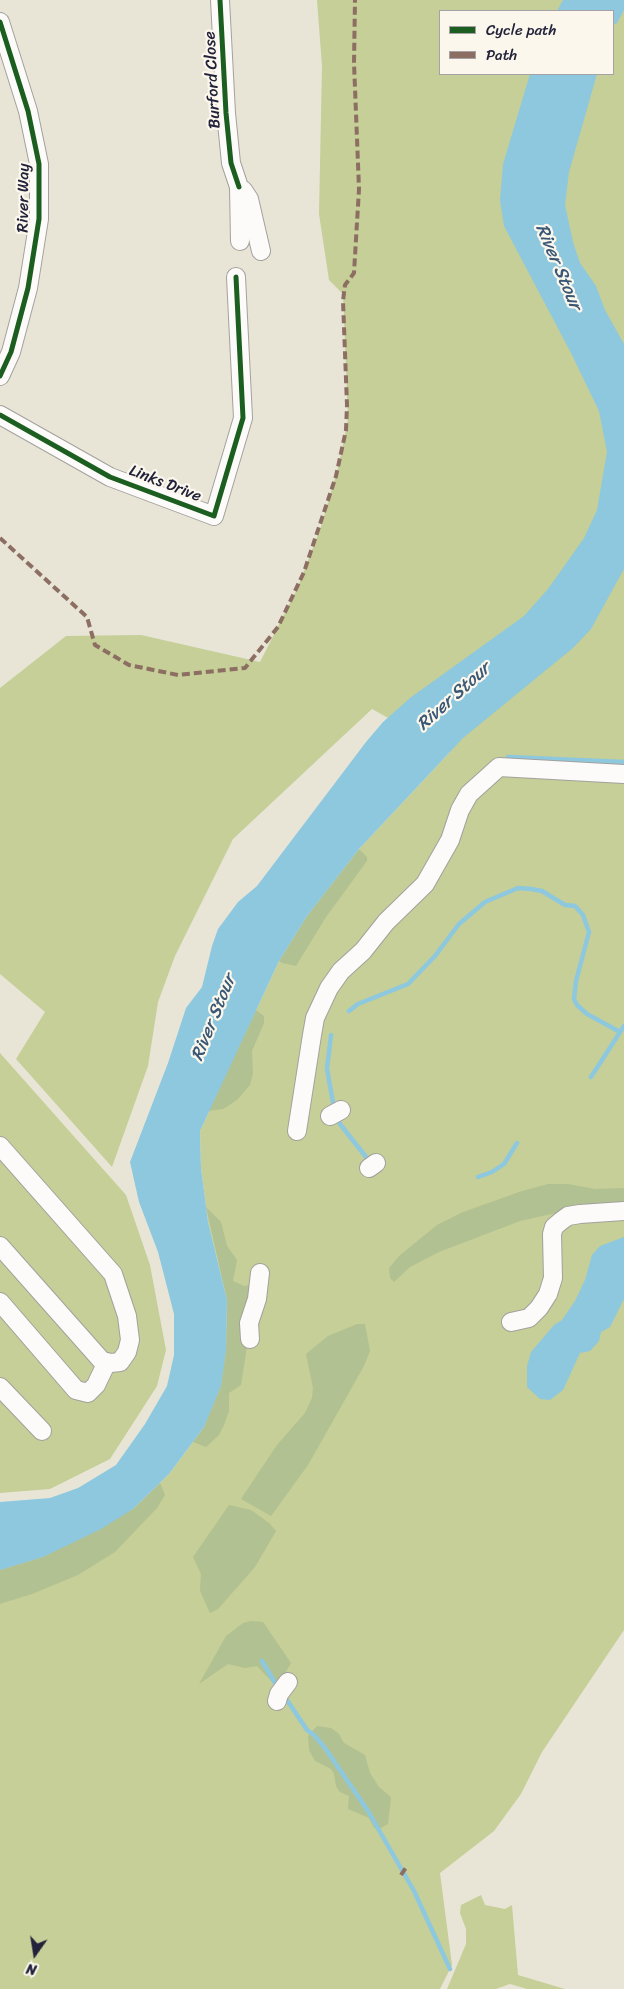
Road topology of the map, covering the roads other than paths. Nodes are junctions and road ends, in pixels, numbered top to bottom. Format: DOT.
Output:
graph roads {
  1 [pos="220,0"];
  2 [pos="0,22"];
  3 [pos="239,187"];
  4 [pos="240,241"];
  5 [pos="262,251"];
  6 [pos="236,277"];
  7 [pos="0,376"];
  8 [pos="0,415"];
  9 [pos="624,774"];
  10 [pos="298,1131"];
  11 [pos="0,1146"];
  12 [pos="624,1211"];
  13 [pos="0,1246"];
  14 [pos="260,1273"];
  15 [pos="0,1302"];
  16 [pos="511,1322"];
  17 [pos="250,1339"];
  18 [pos="107,1362"];
  19 [pos="0,1386"];
  20 [pos="42,1431"];
  21 [pos="288,1682"];
  22 [pos="277,1701"];
  1 -- 3 [label="street, Burford Close"];
  2 -- 7 [label="street, River Way"];
  3 -- 4 [label="street"];
  3 -- 5 [label="street"];
  6 -- 8 [label="street, Links Drive"];
  9 -- 10 [label="street"];
  11 -- 18 [label="street"];
  12 -- 16 [label="street"];
  13 -- 18 [label="street"];
  14 -- 17 [label="street"];
  15 -- 18 [label="street"];
  19 -- 20 [label="street"];
  21 -- 22 [label="street"];
}
